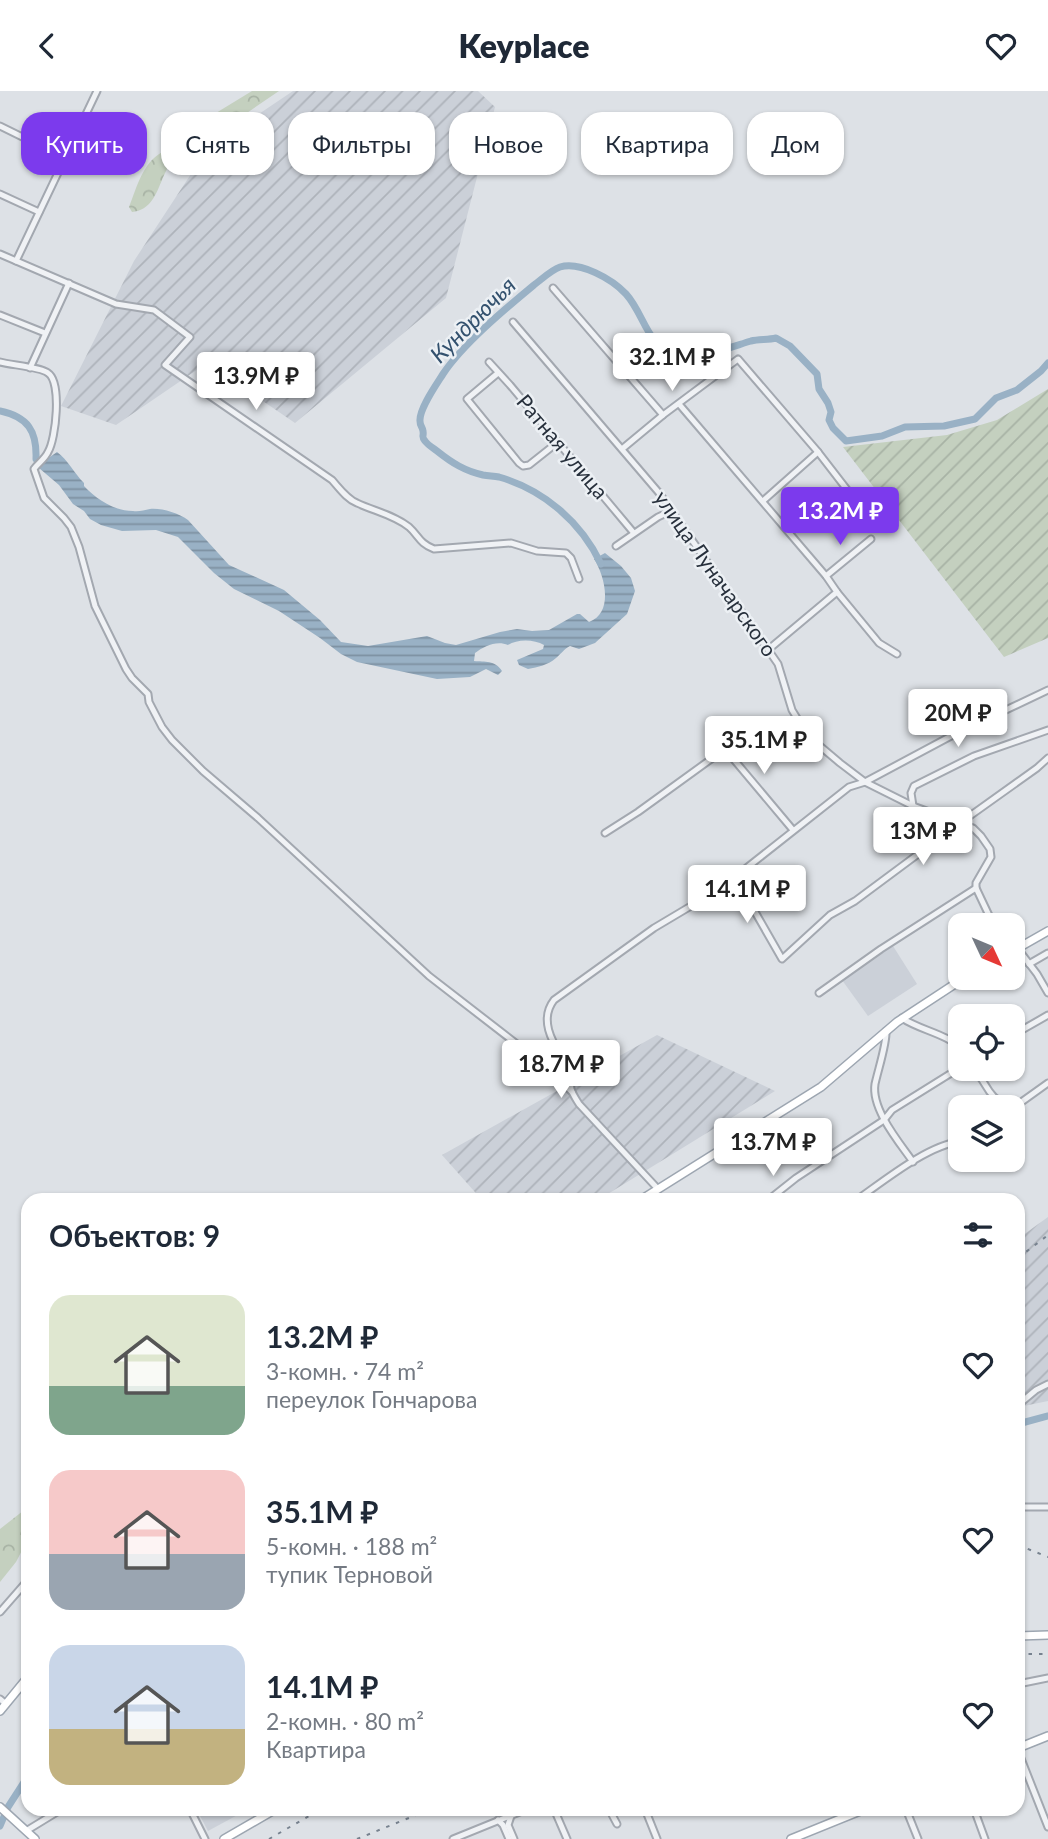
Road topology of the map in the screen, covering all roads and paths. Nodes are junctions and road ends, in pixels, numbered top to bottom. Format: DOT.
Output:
graph roads {
  1 [pos="97,91"];
  2 [pos="87,112"];
  3 [pos="0,126"];
  4 [pos="21,136"];
  5 [pos="57,175"];
  6 [pos="0,194"];
  7 [pos="39,212"];
  8 [pos="0,254"];
  9 [pos="16,261"];
  10 [pos="69,283"];
  11 [pos="553,288"];
  12 [pos="0,314"];
  13 [pos="513,322"];
  14 [pos="45,333"];
  15 [pos="0,362"];
  16 [pos="489,362"];
  17 [pos="30,368"];
  18 [pos="498,373"];
  19 [pos="679,404"];
  20 [pos="663,415"];
  21 [pos="558,442"];
  22 [pos="622,449"];
  23 [pos="818,452"];
  24 [pos="763,501"];
  25 [pos="862,509"];
  26 [pos="671,510"];
  27 [pos="633,532"];
  28 [pos="871,539"];
  29 [pos="615,546"];
  30 [pos="826,576"];
  31 [pos="579,579"];
  32 [pos="837,592"];
  33 [pos="769,649"];
  34 [pos="897,654"];
  35 [pos="1048,690"];
  36 [pos="1048,730"];
  37 [pos="716,736"];
  38 [pos="725,750"];
  39 [pos="1048,758"];
  40 [pos="865,782"];
  41 [pos="913,806"];
  42 [pos="960,823"];
  43 [pos="793,830"];
  44 [pos="605,833"];
  45 [pos="734,877"];
  46 [pos="975,888"];
  47 [pos="988,913"];
  48 [pos="1048,932"];
  49 [pos="1026,944"];
  50 [pos="1048,953"];
  51 [pos="1026,961"];
  52 [pos="1029,964"];
  53 [pos="948,988"];
  54 [pos="819,993"];
  55 [pos="1048,993"];
  56 [pos="1048,1015"];
  57 [pos="902,1018"];
  58 [pos="1025,1028"];
  59 [pos="886,1031"];
  60 [pos="948,1039"];
  61 [pos="948,1075"];
  62 [pos="1048,1083"];
  63 [pos="572,1091"];
  64 [pos="1025,1100"];
  65 [pos="884,1119"];
  66 [pos="948,1145"];
  67 [pos="912,1162"];
  68 [pos="658,1189"];
  69 [pos="652,1193"];
  70 [pos="777,1193"];
  71 [pos="867,1193"];
  72 [pos="1048,1384"];
  73 [pos="1025,1399"];
  74 [pos="1025,1507"];
  75 [pos="1048,1507"];
  76 [pos="21,1588"];
  77 [pos="0,1612"];
  78 [pos="1048,1635"];
  79 [pos="1025,1636"];
  80 [pos="1048,1678"];
  81 [pos="1025,1683"];
  82 [pos="21,1684"];
  83 [pos="3,1701"];
  84 [pos="0,1711"];
  85 [pos="1048,1736"];
  86 [pos="1025,1747"];
  87 [pos="1025,1766"];
  88 [pos="1,1808"];
  89 [pos="1045,1811"];
  90 [pos="51,1816"];
  91 [pos="194,1816"];
  92 [pos="264,1816"];
  93 [pos="508,1816"];
  94 [pos="511,1816"];
  95 [pos="557,1816"];
  96 [pos="613,1816"];
  97 [pos="648,1816"];
  98 [pos="848,1816"];
  99 [pos="908,1816"];
  100 [pos="977,1816"];
  101 [pos="498,1820"];
  102 [pos="617,1824"];
  103 [pos="1048,1827"];
  104 [pos="26,1831"];
  105 [pos="35,1839"];
  106 [pos="205,1839"];
  107 [pos="224,1839"];
  108 [pos="453,1839"];
  109 [pos="512,1839"];
  110 [pos="567,1839"];
  111 [pos="657,1839"];
  112 [pos="791,1839"];
  113 [pos="918,1839"];
  114 [pos="985,1839"];
  1 -- 2 [label="street"];
  3 -- 4 [label="street"];
  5 -- 7 [label="street"];
  6 -- 7 [label="street"];
  7 -- 9 [label="street"];
  8 -- 9 [label="street"];
  9 -- 10 [label="street"];
  10 -- 14 [label="street"];
  10 -- 31 [label="street"];
  11 -- 20 [label="street"];
  12 -- 14 [label="street"];
  13 -- 22 [label="street, улица Луначарского"];
  14 -- 17 [label="street"];
  15 -- 17 [label="street"];
  16 -- 18 [label="street, Ратная улица"];
  17 -- 63 [label="street"];
  18 -- 21 [label="street, Ратная улица"];
  18 -- 21 [label="street"];
  19 -- 20 [label="street"];
  19 -- 23 [label="street"];
  19 -- 24 [label="street"];
  20 -- 22 [label="street"];
  21 -- 27 [label="street, Ратная улица"];
  22 -- 26 [label="street, улица Луначарского"];
  23 -- 24 [label="street"];
  23 -- 25 [label="street"];
  24 -- 30 [label="street"];
  26 -- 27 [label="street"];
  26 -- 33 [label="street, улица Луначарского"];
  27 -- 29 [label="street"];
  28 -- 30 [label="street"];
  30 -- 32 [label="street"];
  32 -- 33 [label="street"];
  32 -- 34 [label="street"];
  33 -- 40 [label="street, улица Луначарского"];
  35 -- 40 [label="street"];
  36 -- 41 [label="street"];
  37 -- 38 [label="street"];
  38 -- 43 [label="street"];
  38 -- 44 [label="street"];
  39 -- 42 [label="street"];
  40 -- 41 [label="street, улица Луначарского"];
  40 -- 43 [label="street"];
  41 -- 42 [label="street, улица Луначарского"];
  42 -- 45 [label="street"];
  42 -- 46 [label="street, улица Луначарского"];
  43 -- 45 [label="street"];
  45 -- 63 [label="street"];
  46 -- 47 [label="street"];
  46 -- 54 [label="street"];
  48 -- 49 [label="main road"];
  50 -- 52 [label="street"];
  51 -- 52 [label="street"];
  52 -- 55 [label="street"];
  53 -- 57 [label="main road"];
  56 -- 58 [label="street"];
  57 -- 59 [label="main road"];
  57 -- 60 [label="street"];
  59 -- 65 [label="street"];
  59 -- 68 [label="main road"];
  61 -- 65 [label="street"];
  62 -- 64 [label="street"];
  63 -- 68 [label="street"];
  65 -- 67 [label="street"];
  65 -- 70 [label="street"];
  66 -- 67 [label="street"];
  67 -- 71 [label="street"];
  68 -- 69 [label="main road"];
  72 -- 73 [label="street"];
  74 -- 75 [label="street"];
  76 -- 77 [label="street"];
  78 -- 79 [label="main road"];
  80 -- 81 [label="street"];
  82 -- 83 [label="main road"];
  83 -- 84 [label="main road"];
  85 -- 86 [label="main road"];
  87 -- 89 [label="street"];
  88 -- 104 [label="main road"];
  89 -- 103 [label="street"];
  90 -- 104 [label="street"];
  91 -- 106 [label="street"];
  92 -- 107 [label="main road"];
  93 -- 101 [label="street"];
  94 -- 109 [label="street"];
  95 -- 110 [label="street"];
  96 -- 102 [label="street"];
  97 -- 111 [label="street"];
  98 -- 112 [label="main road"];
  99 -- 113 [label="street"];
  100 -- 114 [label="street"];
  101 -- 108 [label="street"];
  101 -- 109 [label="street"];
  104 -- 105 [label="main road"];
}
